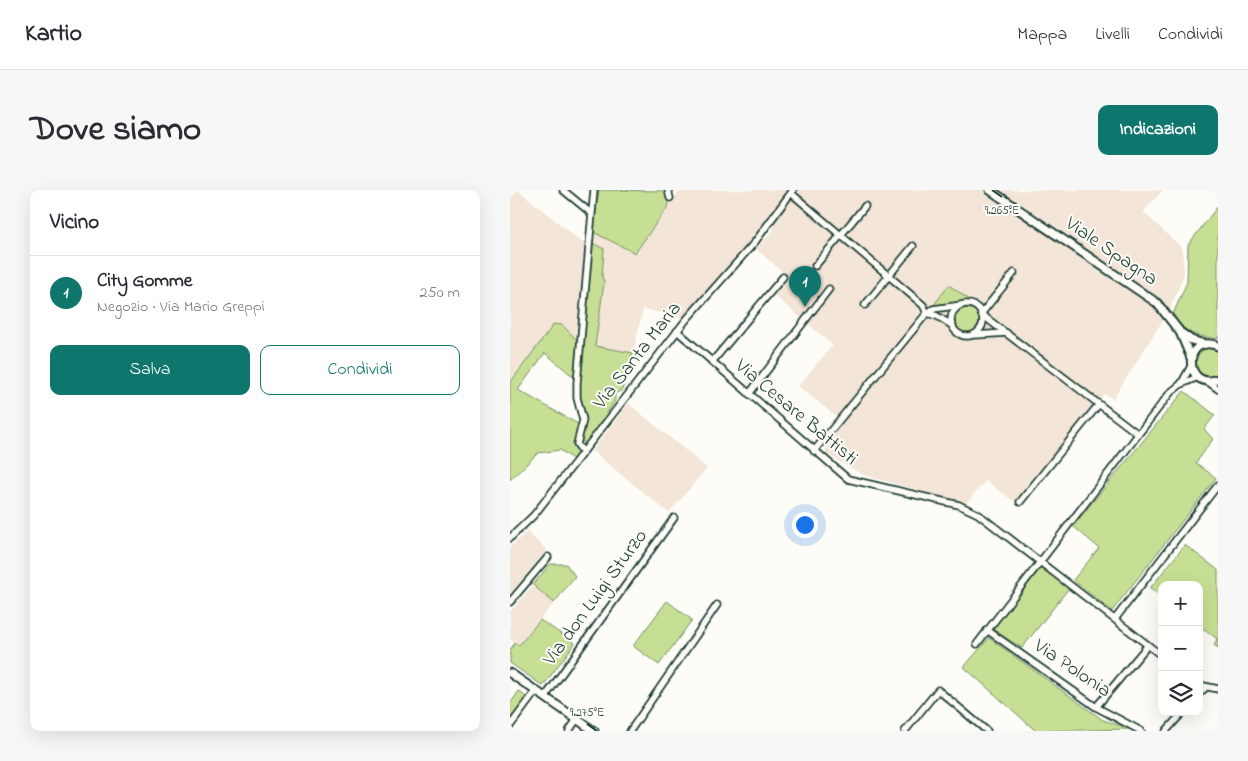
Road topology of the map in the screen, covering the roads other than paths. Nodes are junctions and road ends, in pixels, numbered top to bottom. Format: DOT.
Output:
graph roads {
  1 [pos="563,190"];
  2 [pos="594,190"];
  3 [pos="668,190"];
  4 [pos="990,190"];
  5 [pos="792,192"];
  6 [pos="670,198"];
  7 [pos="865,206"];
  8 [pos="591,213"];
  9 [pos="840,235"];
  10 [pos="912,246"];
  11 [pos="815,266"];
  12 [pos="1014,273"];
  13 [pos="889,276"];
  14 [pos="783,277"];
  15 [pos="829,289"];
  16 [pos="865,305"];
  17 [pos="962,305"];
  18 [pos="927,313"];
  19 [pos="981,314"];
  20 [pos="952,326"];
  21 [pos="677,331"];
  22 [pos="1180,332"];
  23 [pos="1007,333"];
  24 [pos="975,336"];
  25 [pos="1205,344"];
  26 [pos="1218,346"];
  27 [pos="1191,358"];
  28 [pos="712,362"];
  29 [pos="1191,366"];
  30 [pos="1198,377"];
  31 [pos="1218,379"];
  32 [pos="1206,381"];
  33 [pos="1180,384"];
  34 [pos="1218,389"];
  35 [pos="749,394"];
  36 [pos="1099,404"];
  37 [pos="1138,434"];
  38 [pos="814,451"];
  39 [pos="583,452"];
  40 [pos="1218,486"];
  41 [pos="1020,502"];
  42 [pos="674,518"];
  43 [pos="510,538"];
  44 [pos="548,557"];
  45 [pos="1039,560"];
  46 [pos="510,602"];
  47 [pos="717,605"];
  48 [pos="1115,619"];
  49 [pos="987,630"];
  50 [pos="976,644"];
  51 [pos="1148,645"];
  52 [pos="1158,653"];
  53 [pos="510,673"];
  54 [pos="1203,686"];
  55 [pos="1218,690"];
  56 [pos="536,691"];
  57 [pos="545,697"];
  58 [pos="1096,707"];
  59 [pos="1179,716"];
  60 [pos="577,719"];
  61 [pos="510,726"];
  62 [pos="569,731"];
  63 [pos="594,731"];
  64 [pos="630,731"];
  65 [pos="904,731"];
  66 [pos="987,731"];
  67 [pos="1141,731"];
  68 [pos="1166,731"];
  1 -- 8 [label="street"];
  2 -- 8 [label="street"];
  3 -- 6 [label="street"];
  4 -- 22 [label="street, Viale Spagna"];
  5 -- 9 [label="street, Via Santa Maria"];
  5 -- 21 [label="street, Via Santa Maria"];
  7 -- 9 [label="street"];
  8 -- 39 [label="street"];
  9 -- 11 [label="street"];
  9 -- 13 [label="street, Via Santa Maria"];
  10 -- 13 [label="street"];
  12 -- 19 [label="street"];
  13 -- 16 [label="street"];
  13 -- 18 [label="street, Via Santa Maria"];
  14 -- 28 [label="street"];
  15 -- 35 [label="street"];
  17 -- 18 [label="street"];
  17 -- 19 [label="street"];
  17 -- 20 [label="street"];
  18 -- 20 [label="street"];
  18 -- 38 [label="street"];
  19 -- 23 [label="street"];
  19 -- 24 [label="street"];
  20 -- 24 [label="street"];
  21 -- 28 [label="street, Via Cesare Battisti"];
  21 -- 39 [label="street, Via Santa Maria"];
  22 -- 25 [label="street, Viale Spagna"];
  22 -- 27 [label="street, Viale Spagna"];
  23 -- 24 [label="street"];
  23 -- 36 [label="street"];
  25 -- 26 [label="street, Viale Spagna"];
  25 -- 27 [label="street"];
  27 -- 29 [label="street"];
  28 -- 35 [label="street, Via Cesare Battisti"];
  29 -- 30 [label="street"];
  29 -- 33 [label="street"];
  30 -- 32 [label="street"];
  30 -- 33 [label="street"];
  31 -- 32 [label="street"];
  32 -- 34 [label="street"];
  33 -- 37 [label="street"];
  35 -- 38 [label="street, Via Cesare Battisti"];
  36 -- 37 [label="street"];
  36 -- 41 [label="street"];
  37 -- 45 [label="street"];
  38 -- 45 [label="street, Via Cesare Battisti"];
  39 -- 43 [label="street, Via Santa Maria"];
  40 -- 48 [label="street"];
  42 -- 57 [label="street, Via don Luigi Sturzo"];
  44 -- 46 [label="street"];
  45 -- 48 [label="street, Via Cesare Battisti"];
  45 -- 49 [label="street"];
  47 -- 64 [label="street"];
  48 -- 51 [label="street, Via Cesare Battisti"];
  49 -- 50 [label="street"];
  49 -- 58 [label="street, Via Polonia"];
  51 -- 52 [label="street, Via Cesare Battisti"];
  51 -- 58 [label="street"];
  53 -- 56 [label="street"];
  54 -- 55 [label="street"];
  56 -- 57 [label="street"];
  56 -- 61 [label="street"];
  57 -- 60 [label="street"];
  58 -- 67 [label="street, Via Polonia"];
  59 -- 68 [label="street"];
  60 -- 62 [label="street"];
  60 -- 63 [label="street"];
  65 -- 66 [label="street"];
}
